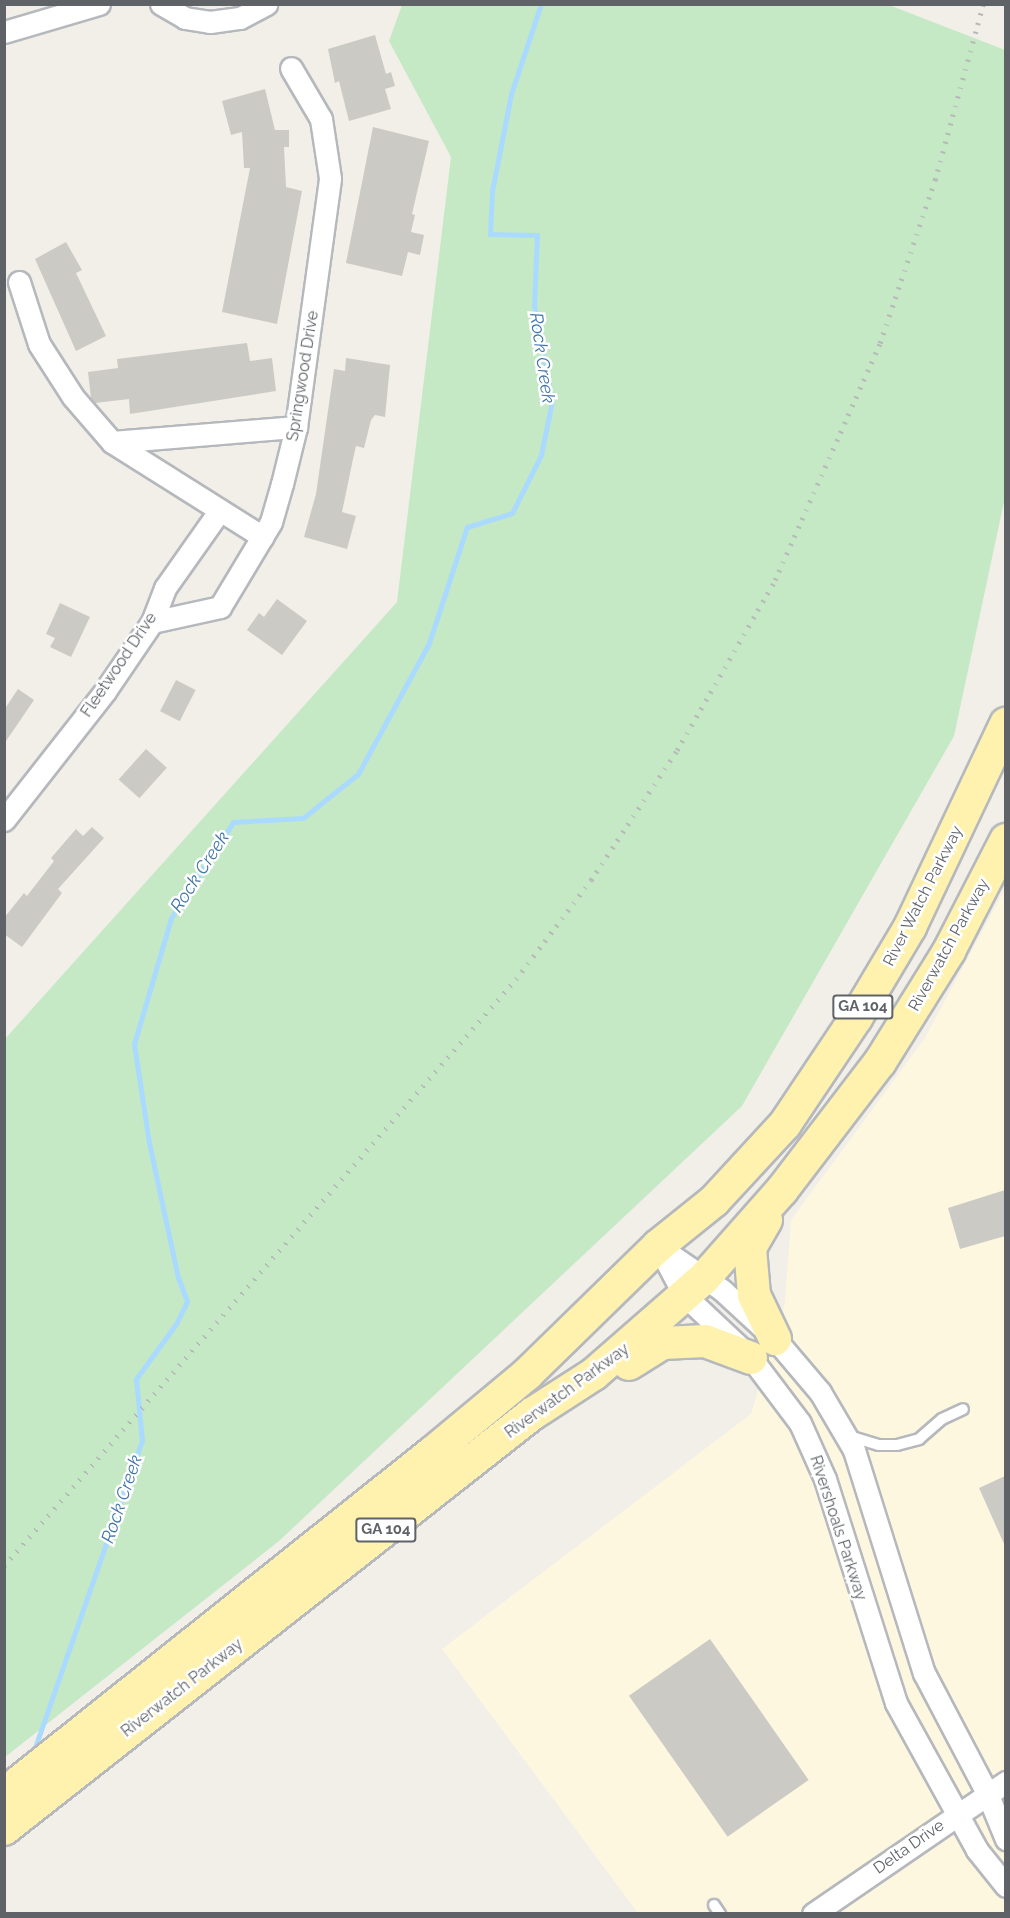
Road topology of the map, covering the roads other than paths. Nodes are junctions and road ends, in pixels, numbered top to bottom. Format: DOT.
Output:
graph roads {
  1 [pos="99,4"];
  2 [pos="161,4"];
  3 [pos="267,4"];
  4 [pos="4,32"];
  5 [pos="291,68"];
  6 [pos="19,282"];
  7 [pos="296,427"];
  8 [pos="112,442"];
  9 [pos="220,510"];
  10 [pos="263,537"];
  11 [pos="152,622"];
  12 [pos="1005,724"];
  13 [pos="6,815"];
  14 [pos="1005,840"];
  15 [pos="782,1190"];
  16 [pos="658,1246"];
  17 [pos="695,1286"];
  18 [pos="763,1348"];
  19 [pos="963,1409"];
  20 [pos="845,1434"];
  21 [pos="443,1486"];
  22 [pos="1005,1782"];
  23 [pos="987,1793"];
  24 [pos="4,1794"];
  25 [pos="957,1813"];
  26 [pos="4,1830"];
  27 [pos="1005,1839"];
  28 [pos="1005,1886"];
  29 [pos="813,1914"];
  1 -- 4 [label="street"];
  2 -- 3 [label="street"];
  5 -- 7 [label="street, Springwood Drive"];
  6 -- 8 [label="street"];
  7 -- 8 [label="street"];
  7 -- 10 [label="street, Springwood Drive"];
  8 -- 9 [label="street"];
  9 -- 10 [label="street"];
  9 -- 11 [label="street, Fleetwood Drive"];
  10 -- 11 [label="street, Springwood Drive"];
  11 -- 13 [label="street, Fleetwood Drive"];
  12 -- 16 [label="main road, River Watch Parkway / GA 104"];
  14 -- 15 [label="main road, Riverwatch Parkway / GA 104"];
  15 -- 17 [label="main road, Riverwatch Parkway / GA 104"];
  15 -- 18 [label="main road"];
  16 -- 17 [label="street, Rivershoals Parkway"];
  16 -- 24 [label="main road, Riverwatch Parkway / GA 104"];
  17 -- 18 [label="street, Rivershoals Parkway"];
  17 -- 18 [label="street, Rivershoals Parkway"];
  17 -- 21 [label="main road, Riverwatch Parkway / GA 104"];
  18 -- 20 [label="street, Rivershoals Parkway"];
  18 -- 21 [label="main road"];
  18 -- 25 [label="street, Rivershoals Parkway"];
  19 -- 20 [label="lane"];
  20 -- 23 [label="street, Rivershoals Parkway"];
  21 -- 26 [label="main road, Riverwatch Parkway / GA 104"];
  22 -- 23 [label="street, Delta Drive"];
  23 -- 25 [label="street, Delta Drive"];
  23 -- 27 [label="street, Rivershoals Parkway"];
  25 -- 28 [label="street, Rivershoals Parkway"];
  25 -- 29 [label="street, Delta Drive"];
}
